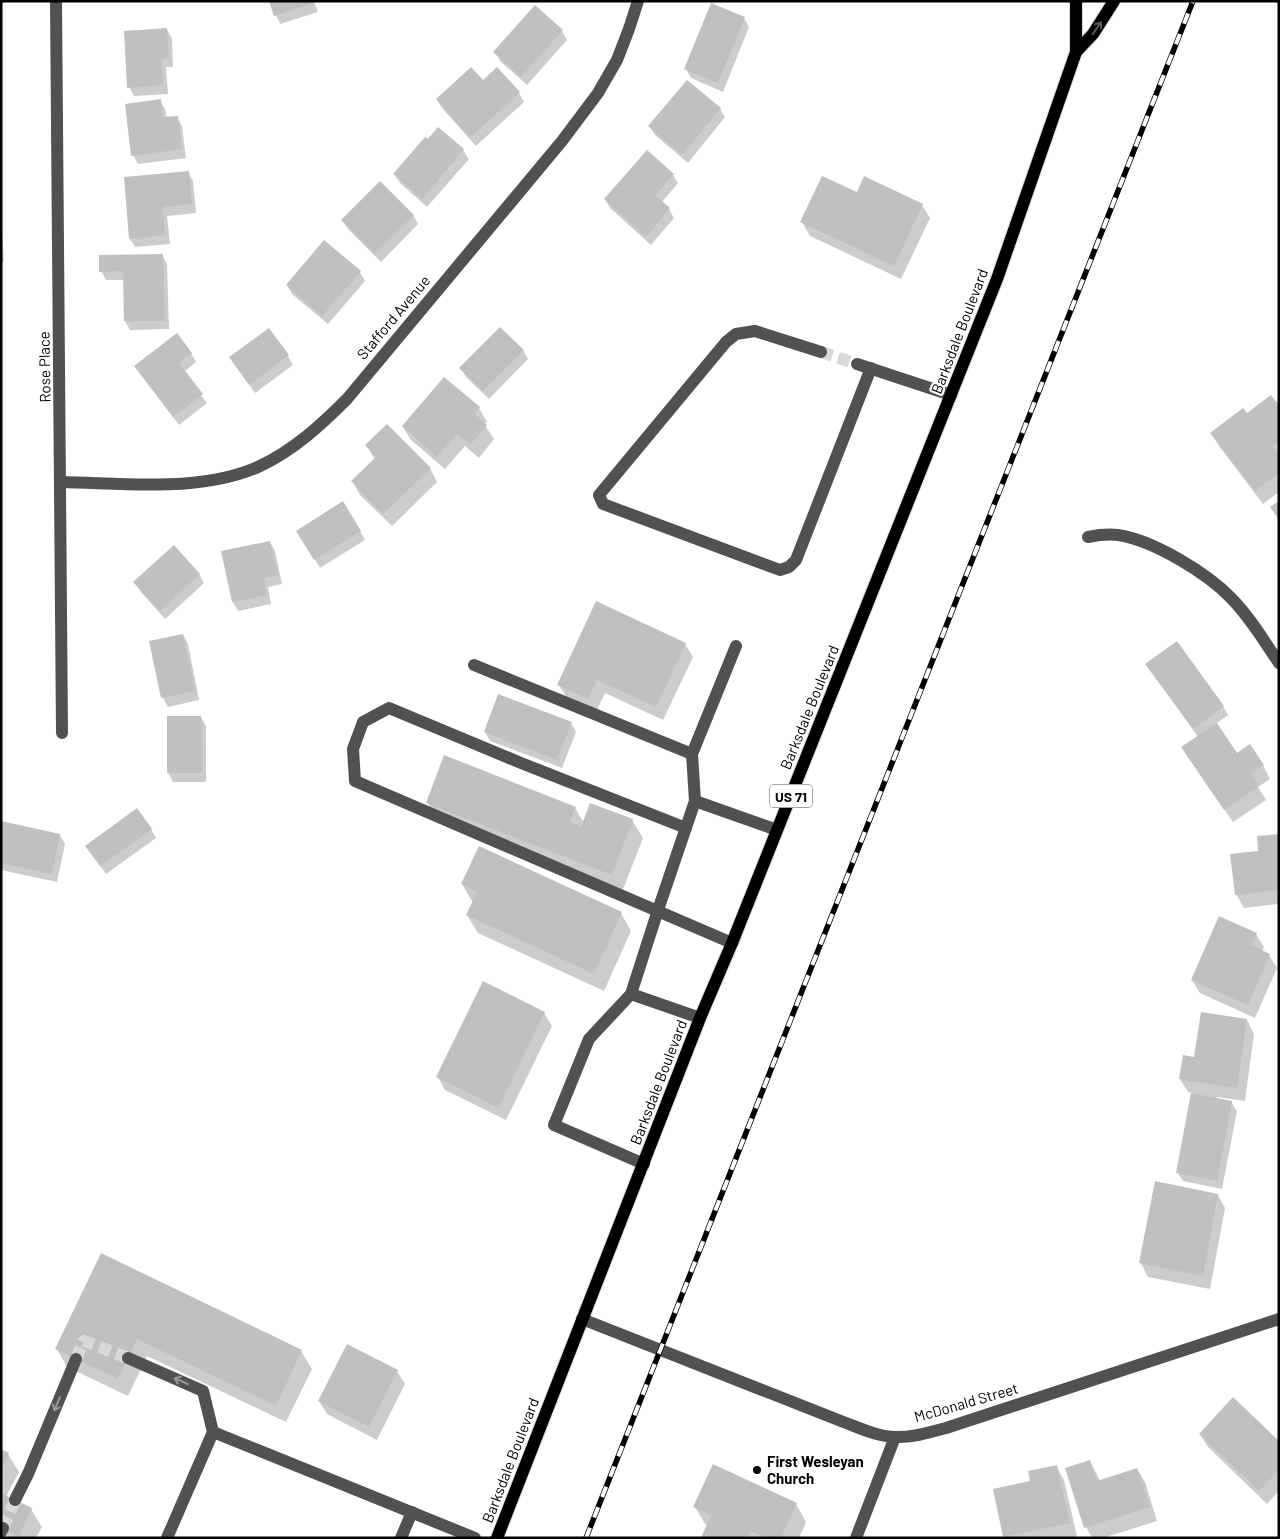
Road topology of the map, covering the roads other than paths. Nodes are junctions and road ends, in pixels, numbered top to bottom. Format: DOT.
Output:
graph roads {
  1 [pos="56,1"];
  2 [pos="638,1"];
  3 [pos="1076,1"];
  4 [pos="1114,1"];
  5 [pos="1076,52"];
  6 [pos="822,352"];
  7 [pos="857,364"];
  8 [pos="871,368"];
  9 [pos="951,395"];
  10 [pos="61,482"];
  11 [pos="1088,537"];
  12 [pos="736,646"];
  13 [pos="1279,663"];
  14 [pos="474,665"];
  15 [pos="62,733"];
  16 [pos="692,754"];
  17 [pos="695,801"];
  18 [pos="686,828"];
  19 [pos="778,830"];
  20 [pos="658,910"];
  21 [pos="732,943"];
  22 [pos="631,994"];
  23 [pos="700,1018"];
  24 [pos="644,1164"];
  25 [pos="582,1319"];
  26 [pos="1279,1319"];
  27 [pos="128,1358"];
  28 [pos="76,1359"];
  29 [pos="213,1432"];
  30 [pos="896,1437"];
  31 [pos="15,1500"];
  32 [pos="412,1512"];
  33 [pos="167,1538"];
  34 [pos="401,1538"];
  35 [pos="475,1538"];
  36 [pos="497,1538"];
  37 [pos="856,1538"];
  1 -- 10 [label="street, Rose Place"];
  2 -- 10 [label="street, Stafford Avenue"];
  3 -- 5 [label="main road, Barksdale Boulevard / US 71"];
  5 -- 4 [label="main road, Barksdale Boulevard / US 71, one-way"];
  5 -- 9 [label="main road, Barksdale Boulevard / US 71"];
  6 -- 8 [label="street"];
  7 -- 8 [label="street"];
  8 -- 9 [label="street"];
  9 -- 19 [label="main road, Barksdale Boulevard / US 71"];
  10 -- 15 [label="street, Rose Place"];
  11 -- 13 [label="street"];
  12 -- 16 [label="street"];
  14 -- 16 [label="street"];
  16 -- 17 [label="street"];
  17 -- 18 [label="street"];
  17 -- 19 [label="street"];
  18 -- 20 [label="street"];
  18 -- 20 [label="street"];
  19 -- 21 [label="main road, Barksdale Boulevard / US 71"];
  20 -- 21 [label="street"];
  20 -- 22 [label="street"];
  21 -- 23 [label="main road, Barksdale Boulevard / US 71"];
  22 -- 23 [label="street"];
  22 -- 24 [label="street"];
  23 -- 24 [label="main road, Barksdale Boulevard / US 71"];
  24 -- 25 [label="main road, Barksdale Boulevard / US 71"];
  25 -- 30 [label="street, McDonald Street"];
  25 -- 36 [label="main road, Barksdale Boulevard / US 71"];
  26 -- 30 [label="street, McDonald Street"];
  29 -- 27 [label="street, one-way"];
  28 -- 31 [label="street, one-way"];
  29 -- 32 [label="street"];
  29 -- 33 [label="street"];
  30 -- 37 [label="street"];
  32 -- 34 [label="street"];
  32 -- 35 [label="street"];
}
